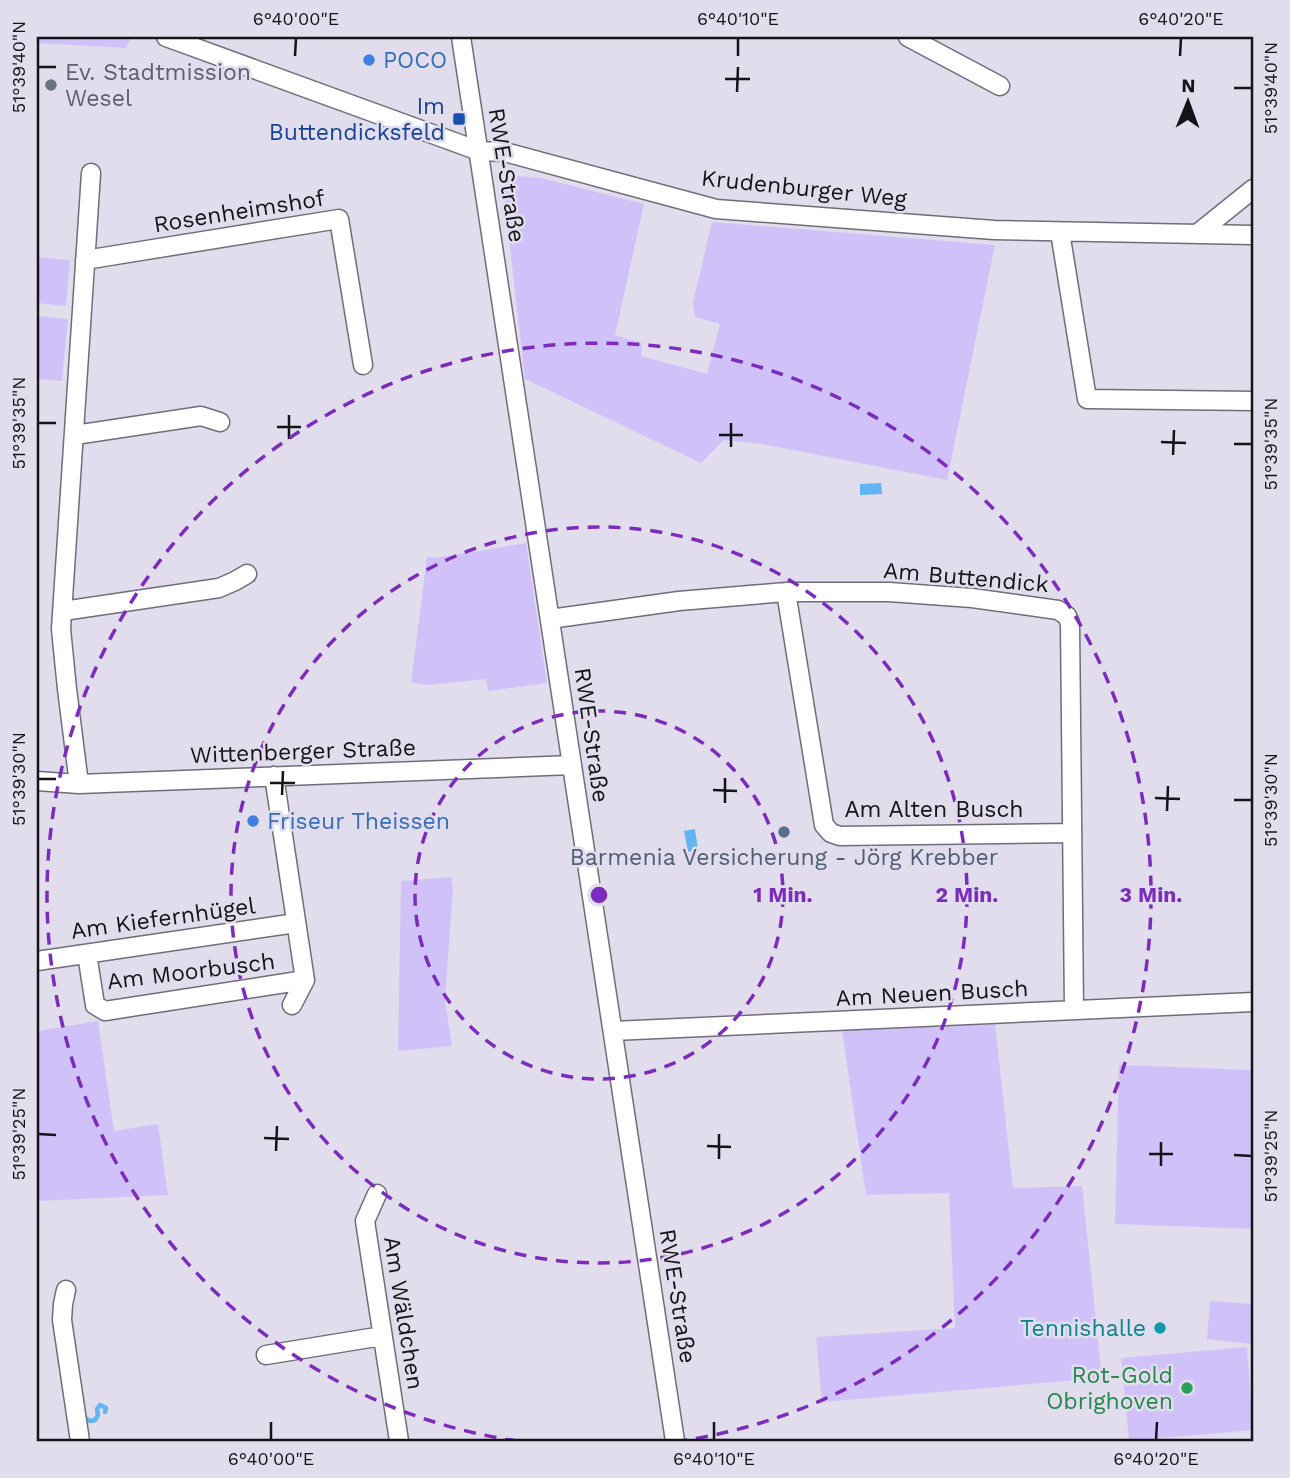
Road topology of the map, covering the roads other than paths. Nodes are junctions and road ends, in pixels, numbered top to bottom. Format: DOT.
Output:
graph roads {
  1 [pos="166,37"];
  2 [pos="461,37"];
  3 [pos="908,37"];
  4 [pos="1000,86"];
  5 [pos="479,151"];
  6 [pos="91,173"];
  7 [pos="1253,189"];
  8 [pos="1060,232"];
  9 [pos="1197,234"];
  10 [pos="1253,235"];
  11 [pos="85,260"];
  12 [pos="363,365"];
  13 [pos="1253,401"];
  14 [pos="220,422"];
  15 [pos="75,435"];
  16 [pos="247,574"];
  17 [pos="786,593"];
  18 [pos="63,611"];
  19 [pos="550,619"];
  20 [pos="572,765"];
  21 [pos="274,776"];
  22 [pos="37,781"];
  23 [pos="79,784"];
  24 [pos="1072,833"];
  25 [pos="296,923"];
  26 [pos="88,954"];
  27 [pos="37,961"];
  28 [pos="305,980"];
  29 [pos="1253,1002"];
  30 [pos="292,1005"];
  31 [pos="1074,1010"];
  32 [pos="612,1031"];
  33 [pos="377,1194"];
  34 [pos="66,1290"];
  35 [pos="382,1336"];
  36 [pos="266,1355"];
  37 [pos="80,1441"];
  38 [pos="399,1441"];
  39 [pos="675,1441"];
  1 -- 5 [label="street, Krudenburger Weg"];
  2 -- 5 [label="street, RWE-Straße"];
  3 -- 4 [label="street"];
  5 -- 8 [label="street, Krudenburger Weg"];
  5 -- 19 [label="street, RWE-Straße"];
  6 -- 11 [label="street"];
  7 -- 9 [label="street"];
  8 -- 9 [label="street, Krudenburger Weg"];
  8 -- 13 [label="street"];
  9 -- 10 [label="street, Krudenburger Weg"];
  11 -- 12 [label="street, Rosenheimshof"];
  11 -- 15 [label="street"];
  14 -- 15 [label="street"];
  15 -- 18 [label="street"];
  16 -- 18 [label="street"];
  17 -- 19 [label="street, Am Buttendick"];
  17 -- 24 [label="street, Am Alten Busch"];
  17 -- 24 [label="street, Am Buttendick"];
  18 -- 23 [label="street"];
  19 -- 20 [label="street, RWE-Straße"];
  20 -- 21 [label="street, Wittenberger Straße"];
  20 -- 32 [label="street, RWE-Straße"];
  21 -- 23 [label="street, Wittenberger Straße"];
  21 -- 25 [label="street"];
  22 -- 23 [label="street, Wittenberger Straße"];
  24 -- 31 [label="street, Am Buttendick"];
  25 -- 26 [label="street, Am Kiefernhügel"];
  25 -- 28 [label="street"];
  26 -- 27 [label="street, Am Kiefernhügel"];
  26 -- 28 [label="street, Am Moorbusch"];
  28 -- 30 [label="street"];
  29 -- 31 [label="street, Am Neuen Busch"];
  31 -- 32 [label="street, Am Neuen Busch"];
  32 -- 39 [label="street, RWE-Straße"];
  33 -- 35 [label="street, Am Wäldchen"];
  34 -- 37 [label="street"];
  35 -- 36 [label="street"];
  35 -- 38 [label="street, Am Wäldchen"];
}
